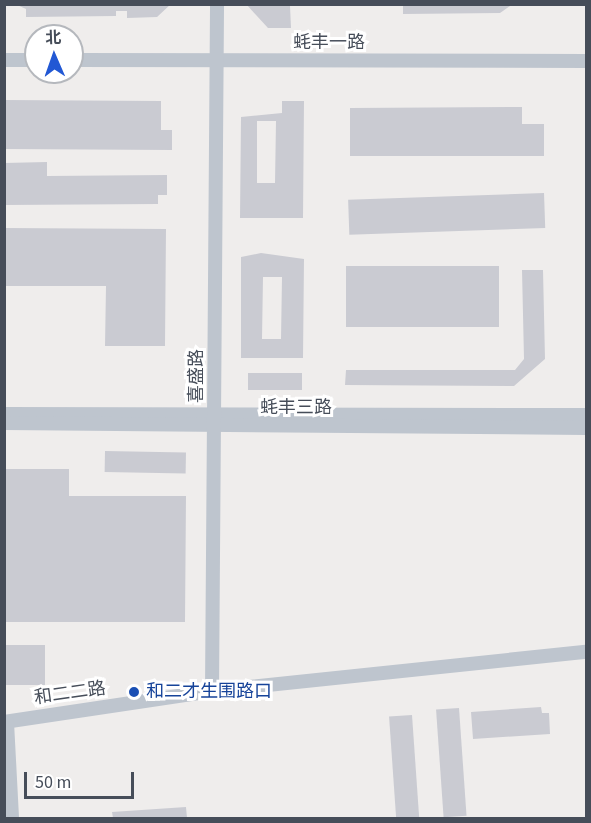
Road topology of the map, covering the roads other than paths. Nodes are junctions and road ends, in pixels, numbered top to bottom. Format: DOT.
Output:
graph roads {
  1 [pos="217,4"];
  2 [pos="4,60"];
  3 [pos="24,60"];
  4 [pos="84,60"];
  5 [pos="217,60"];
  6 [pos="586,62"];
  7 [pos="4,414"];
  8 [pos="586,415"];
  9 [pos="214,420"];
  10 [pos="4,423"];
  11 [pos="586,428"];
  12 [pos="586,652"];
  13 [pos="212,691"];
  14 [pos="6,722"];
  15 [pos="12,819"];
  1 -- 5 [label="street, 喜盛路"];
  2 -- 3 [label="street"];
  4 -- 5 [label="street, 蚝丰一路"];
  5 -- 6 [label="street, 蚝丰一路"];
  5 -- 9 [label="street, 喜盛路"];
  7 -- 9 [label="street, 蚝丰三路"];
  8 -- 9 [label="street, 蚝丰三路"];
  9 -- 10 [label="street, 蚝丰三路"];
  9 -- 11 [label="street, 蚝丰三路"];
  9 -- 13 [label="street, 喜盛路"];
  12 -- 13 [label="street, 和二二路"];
  13 -- 14 [label="street, 和二二路"];
  14 -- 15 [label="street"];
}
